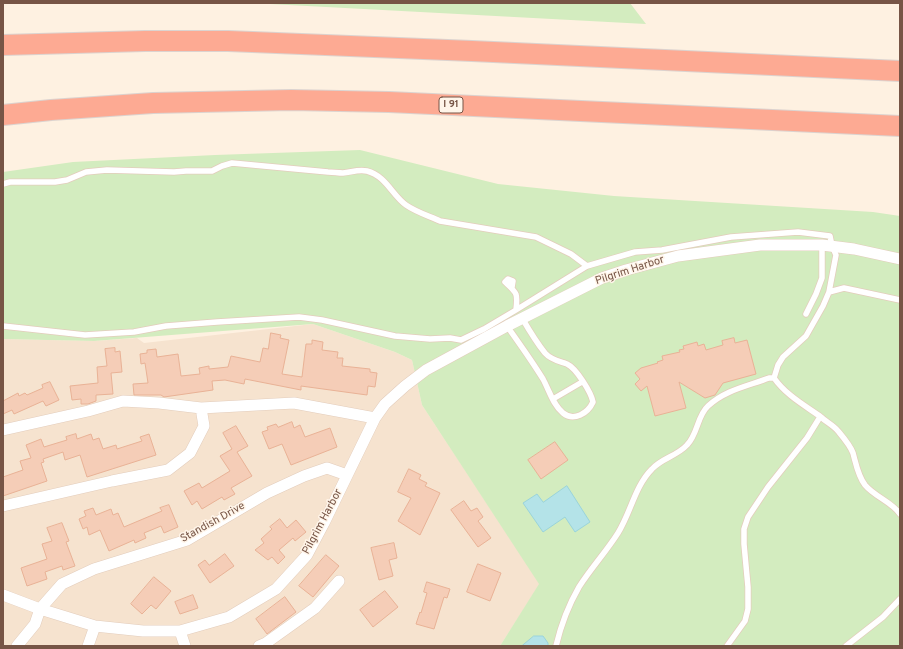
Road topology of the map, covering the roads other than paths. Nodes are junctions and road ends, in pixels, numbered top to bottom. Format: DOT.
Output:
graph roads {
  1 [pos="3,45"];
  2 [pos="900,71"];
  3 [pos="3,115"];
  4 [pos="900,126"];
  5 [pos="3,184"];
  6 [pos="827,245"];
  7 [pos="900,258"];
  8 [pos="587,266"];
  9 [pos="512,287"];
  10 [pos="829,292"];
  11 [pos="900,300"];
  12 [pos="519,314"];
  13 [pos="806,314"];
  14 [pos="3,326"];
  15 [pos="508,326"];
  16 [pos="774,378"];
  17 [pos="582,382"];
  18 [pos="553,399"];
  19 [pos="201,408"];
  20 [pos="820,417"];
  21 [pos="375,418"];
  22 [pos="3,430"];
  23 [pos="347,475"];
  24 [pos="3,506"];
  25 [pos="900,514"];
  26 [pos="340,581"];
  27 [pos="3,595"];
  28 [pos="900,600"];
  29 [pos="40,608"];
  30 [pos="95,626"];
  31 [pos="180,630"];
  32 [pos="16,646"];
  33 [pos="88,646"];
  34 [pos="185,646"];
  35 [pos="259,646"];
  36 [pos="556,646"];
  37 [pos="727,646"];
  38 [pos="846,646"];
  1 -- 2 [label="highway"];
  3 -- 4 [label="highway, I 91"];
  5 -- 8 [label="lane"];
  6 -- 7 [label="street, Pilgrim Harbor"];
  6 -- 8 [label="lane"];
  6 -- 10 [label="lane"];
  6 -- 12 [label="street, Pilgrim Harbor"];
  6 -- 13 [label="lane"];
  8 -- 12 [label="lane"];
  9 -- 12 [label="lane"];
  10 -- 11 [label="lane"];
  10 -- 16 [label="lane"];
  12 -- 14 [label="lane"];
  12 -- 15 [label="street, Pilgrim Harbor"];
  12 -- 17 [label="lane"];
  15 -- 18 [label="lane"];
  15 -- 21 [label="street, Pilgrim Harbor"];
  16 -- 20 [label="lane"];
  16 -- 36 [label="lane"];
  17 -- 18 [label="lane"];
  17 -- 18 [label="lane"];
  19 -- 21 [label="street"];
  19 -- 22 [label="street"];
  19 -- 24 [label="street"];
  20 -- 25 [label="lane"];
  20 -- 37 [label="lane"];
  21 -- 23 [label="street, Pilgrim Harbor"];
  23 -- 29 [label="street, Standish Drive"];
  23 -- 31 [label="street, Pilgrim Harbor"];
  26 -- 35 [label="street"];
  27 -- 29 [label="street, Pilgrim Harbor"];
  28 -- 38 [label="lane"];
  29 -- 30 [label="street, Pilgrim Harbor"];
  29 -- 32 [label="street"];
  30 -- 31 [label="street, Pilgrim Harbor"];
  30 -- 33 [label="street"];
  31 -- 34 [label="street"];
}
